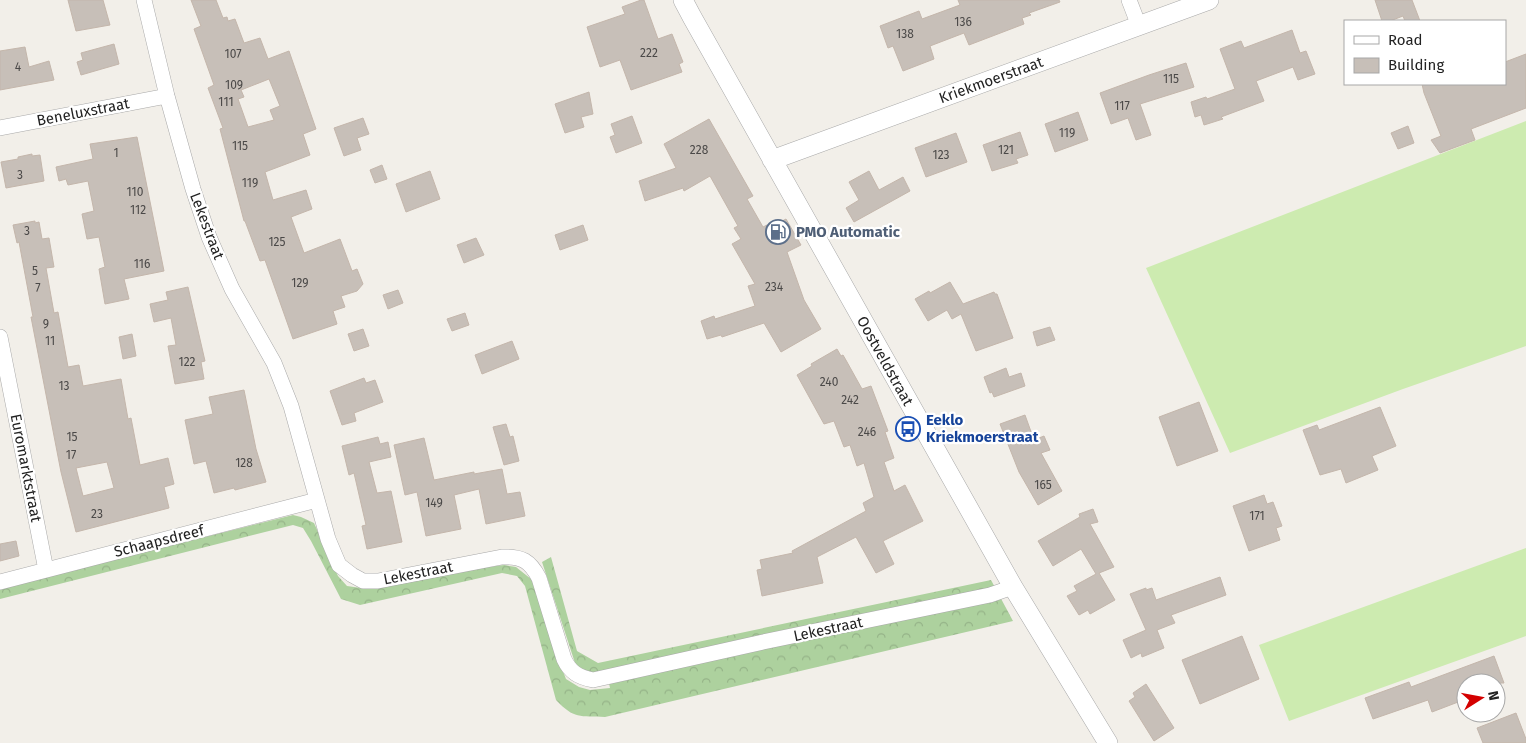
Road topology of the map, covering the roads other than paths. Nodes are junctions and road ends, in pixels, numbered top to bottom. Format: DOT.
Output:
graph roads {
  1 [pos="144,0"];
  2 [pos="684,0"];
  3 [pos="1129,0"];
  4 [pos="1209,0"];
  5 [pos="1139,26"];
  6 [pos="167,96"];
  7 [pos="0,128"];
  8 [pos="772,160"];
  9 [pos="0,337"];
  10 [pos="317,500"];
  11 [pos="46,570"];
  12 [pos="0,582"];
  13 [pos="1013,587"];
  14 [pos="1108,743"];
  1 -- 6 [label="street, Lekestraat"];
  2 -- 8 [label="street, Oostveldstraat"];
  3 -- 5 [label="street"];
  4 -- 5 [label="street, Kriekmoerstraat"];
  5 -- 8 [label="street, Kriekmoerstraat"];
  6 -- 7 [label="street, Beneluxstraat"];
  6 -- 10 [label="street, Lekestraat"];
  8 -- 13 [label="street, Oostveldstraat"];
  9 -- 11 [label="street, Euromarktstraat"];
  10 -- 11 [label="street, Schaapsdreef"];
  10 -- 13 [label="street, Lekestraat"];
  11 -- 12 [label="street, Schaapsdreef"];
  13 -- 14 [label="street, Oostveldstraat"];
}
